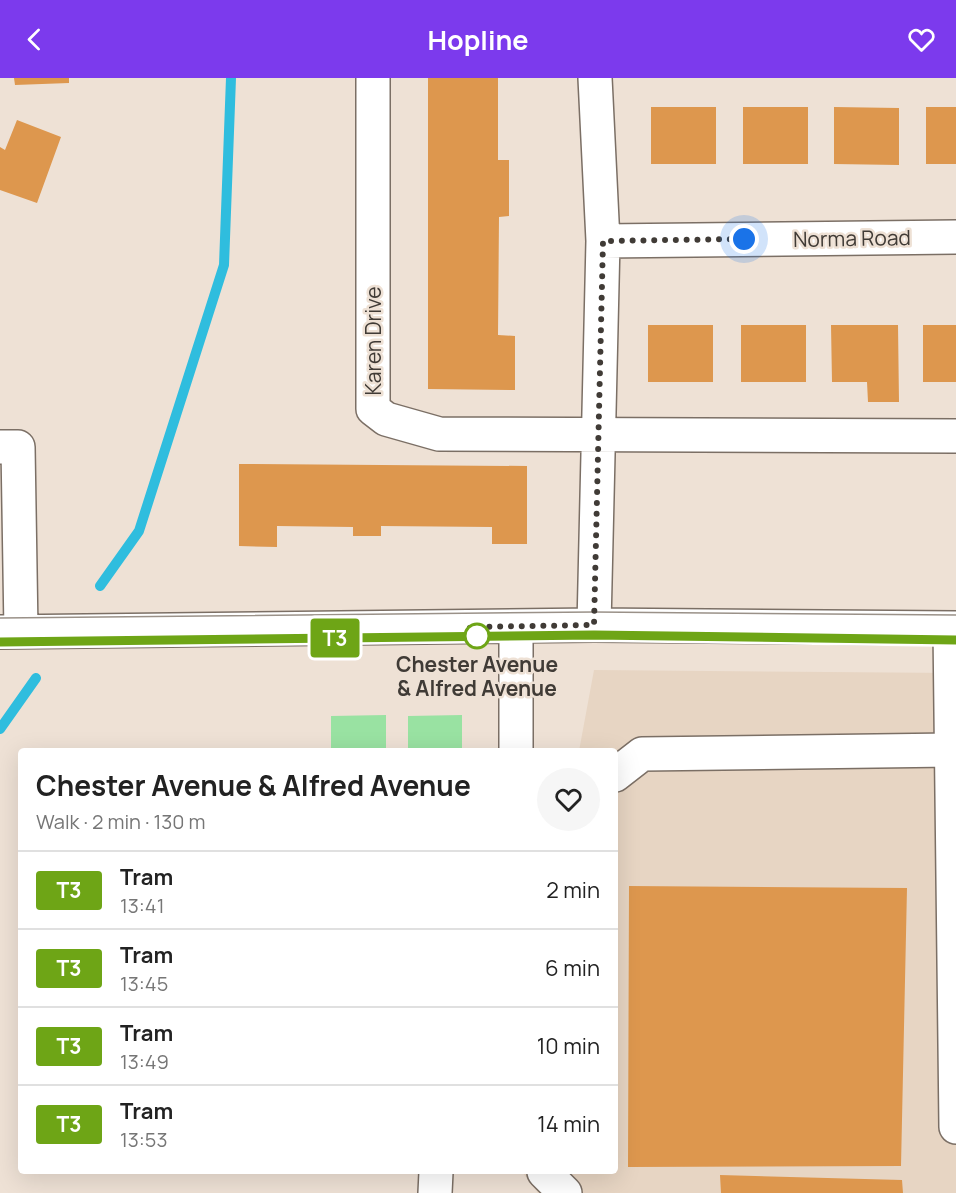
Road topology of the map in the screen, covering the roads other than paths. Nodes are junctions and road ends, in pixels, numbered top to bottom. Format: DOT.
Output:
graph roads {
  1 [pos="373,78"];
  2 [pos="595,78"];
  3 [pos="956,237"];
  4 [pos="603,241"];
  5 [pos="599,435"];
  6 [pos="956,436"];
  7 [pos="0,447"];
  8 [pos="594,625"];
  9 [pos="516,626"];
  10 [pos="953,628"];
  11 [pos="11,632"];
  12 [pos="516,748"];
  13 [pos="952,750"];
  14 [pos="618,773"];
  15 [pos="956,1127"];
  16 [pos="436,1174"];
  17 [pos="546,1174"];
  18 [pos="435,1193"];
  19 [pos="565,1193"];
  1 -- 5 [label="street, Karen Drive"];
  2 -- 4 [label="street"];
  3 -- 4 [label="street, Norma Road"];
  4 -- 5 [label="street"];
  5 -- 6 [label="street"];
  5 -- 8 [label="street"];
  7 -- 11 [label="street"];
  8 -- 9 [label="street"];
  8 -- 10 [label="street"];
  9 -- 11 [label="street"];
  9 -- 12 [label="street"];
  10 -- 13 [label="street"];
  13 -- 14 [label="street"];
  13 -- 15 [label="street"];
  16 -- 18 [label="street"];
  17 -- 19 [label="street"];
}
